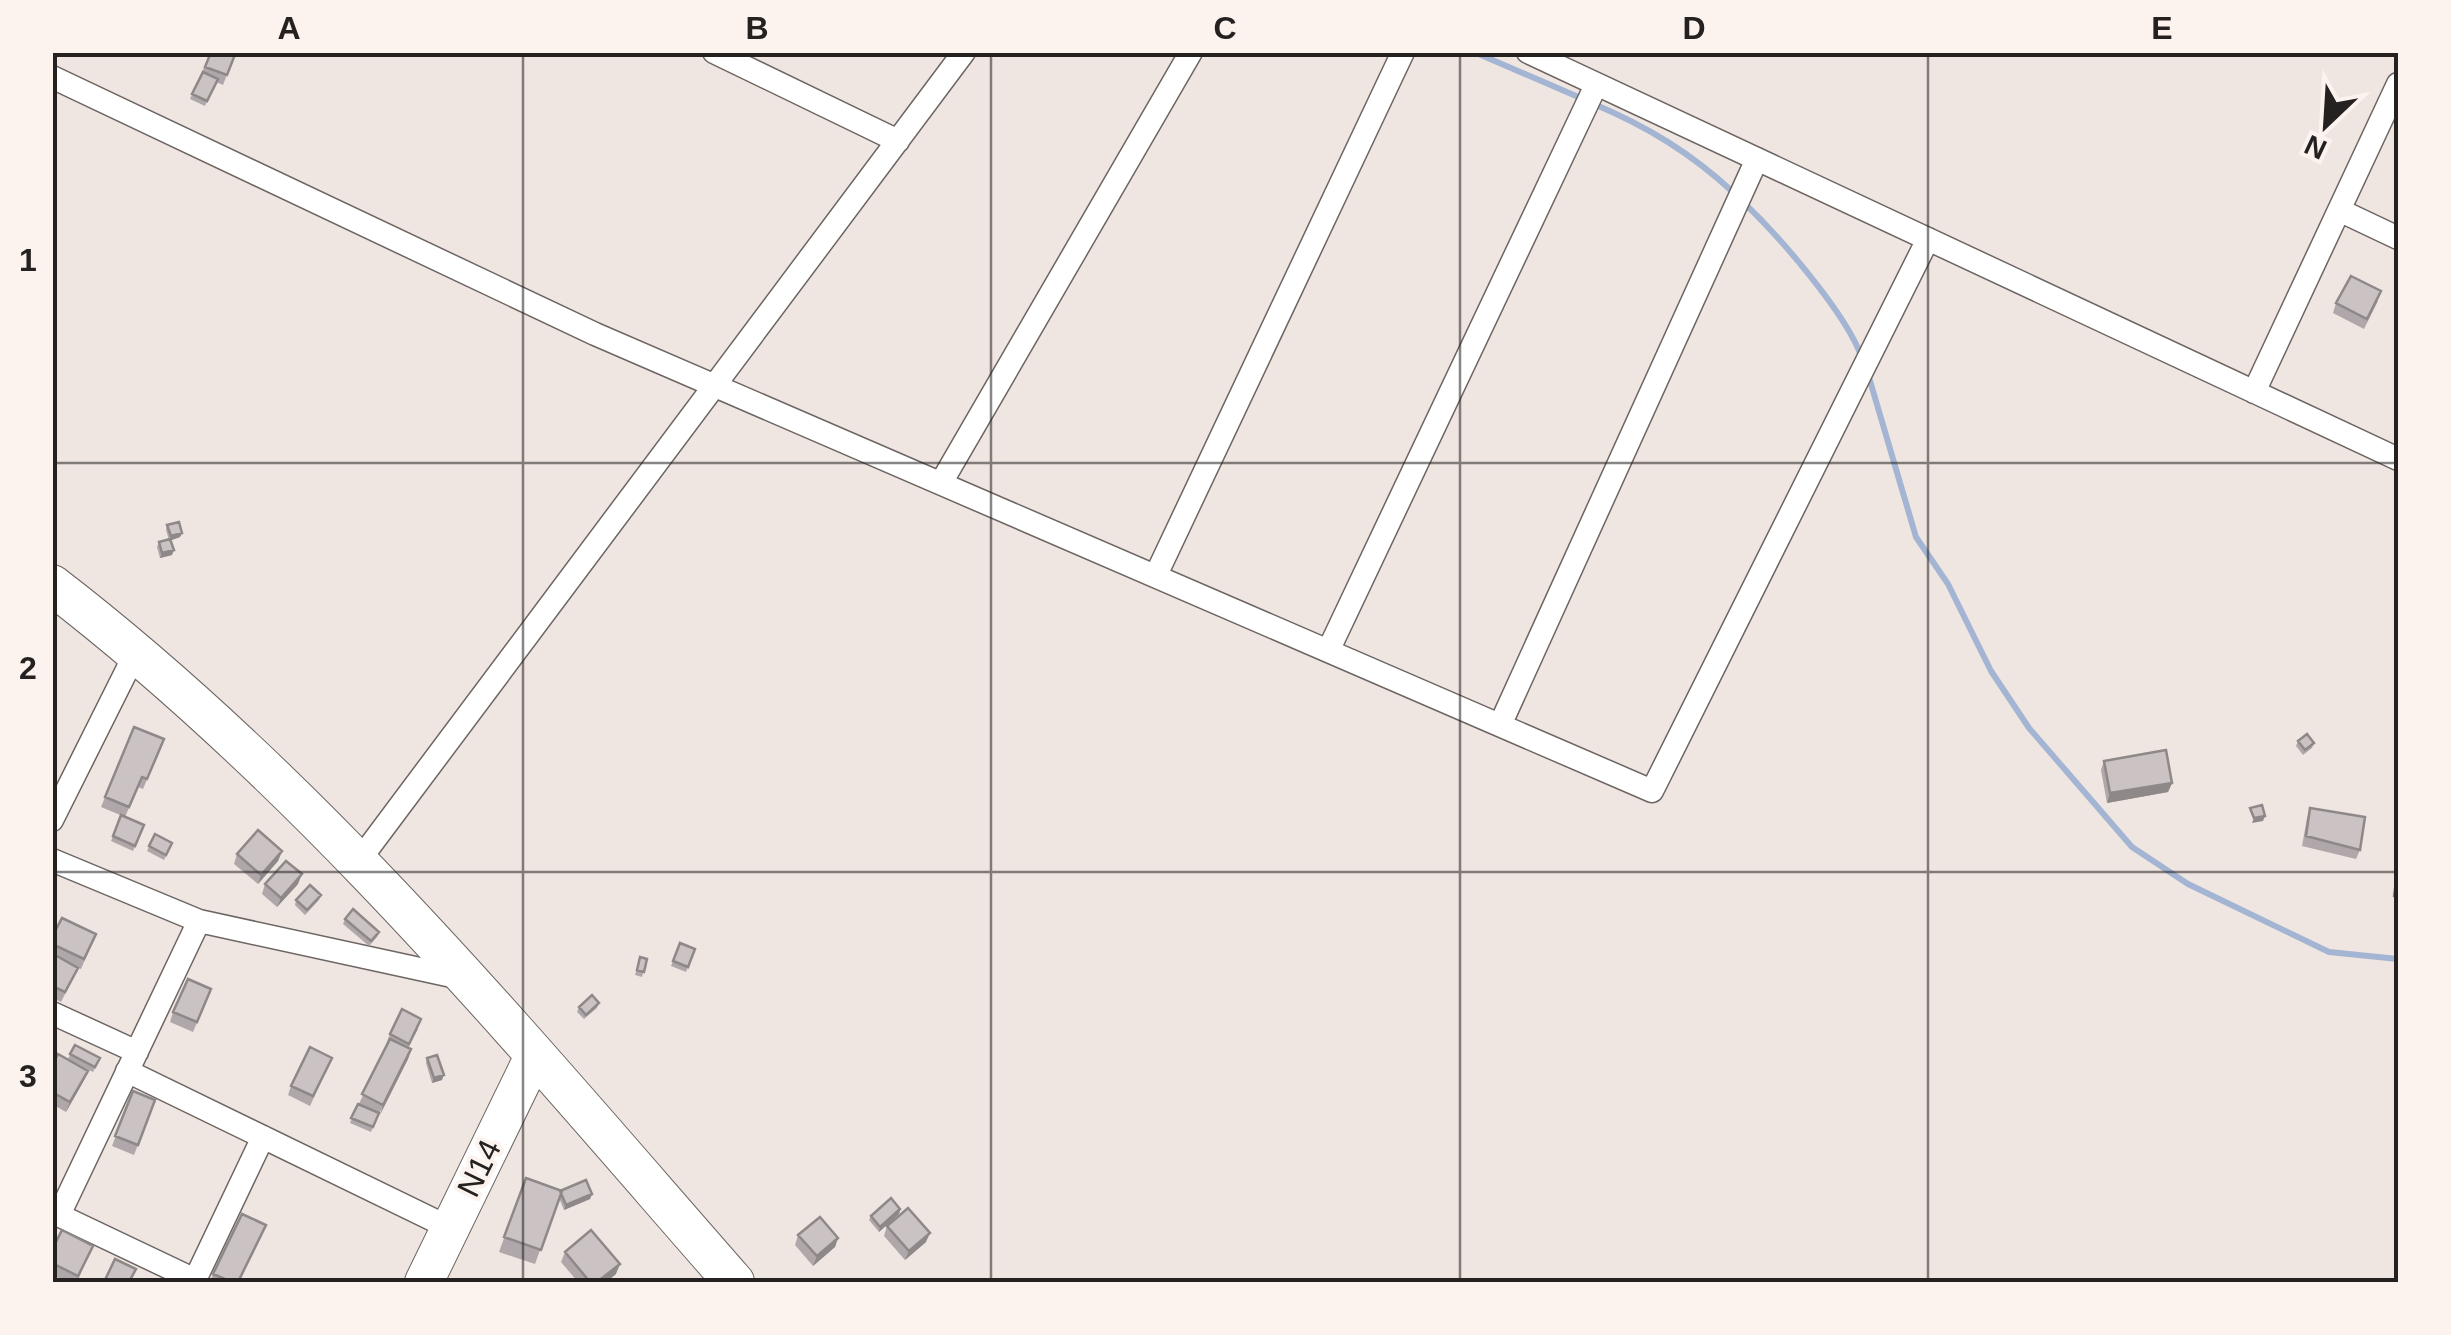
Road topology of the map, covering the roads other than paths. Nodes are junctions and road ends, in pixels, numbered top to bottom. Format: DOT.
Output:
graph roads {
  1 [pos="714,52"];
  2 [pos="964,52"];
  3 [pos="1192,52"];
  4 [pos="1402,52"];
  5 [pos="1528,52"];
  6 [pos="52,77"];
  7 [pos="2398,84"];
  8 [pos="1596,85"];
  9 [pos="898,141"];
  10 [pos="1756,159"];
  11 [pos="2341,212"];
  12 [pos="2398,238"];
  13 [pos="1928,240"];
  14 [pos="714,386"];
  15 [pos="2254,392"];
  16 [pos="2398,459"];
  17 [pos="941,483"];
  18 [pos="1156,576"];
  19 [pos="52,586"];
  20 [pos="1329,649"];
  21 [pos="137,650"];
  22 [pos="1501,723"];
  23 [pos="52,820"];
  24 [pos="52,860"];
  25 [pos="358,862"];
  26 [pos="199,921"];
  27 [pos="468,980"];
  28 [pos="52,1014"];
  29 [pos="535,1054"];
  30 [pos="132,1062"];
  31 [pos="263,1137"];
  32 [pos="56,1214"];
  33 [pos="450,1228"];
  34 [pos="194,1282"];
  35 [pos="424,1282"];
  36 [pos="734,1282"];
  1 -- 9 [label="street"];
  2 -- 9 [label="street"];
  3 -- 17 [label="street"];
  4 -- 18 [label="street"];
  5 -- 8 [label="street"];
  6 -- 14 [label="street"];
  7 -- 11 [label="street"];
  8 -- 10 [label="street"];
  8 -- 20 [label="street"];
  9 -- 14 [label="street"];
  10 -- 13 [label="street"];
  10 -- 22 [label="street"];
  11 -- 12 [label="street"];
  11 -- 15 [label="street"];
  13 -- 15 [label="street"];
  13 -- 22 [label="street"];
  14 -- 17 [label="street"];
  14 -- 25 [label="street"];
  15 -- 16 [label="street"];
  17 -- 18 [label="street"];
  18 -- 20 [label="street"];
  19 -- 21 [label="highway"];
  20 -- 22 [label="street"];
  21 -- 23 [label="street"];
  21 -- 25 [label="highway"];
  24 -- 26 [label="street"];
  25 -- 27 [label="highway"];
  26 -- 27 [label="street"];
  26 -- 30 [label="street"];
  27 -- 29 [label="highway"];
  28 -- 30 [label="street"];
  29 -- 33 [label="main road, N14"];
  29 -- 36 [label="highway"];
  30 -- 31 [label="street"];
  30 -- 32 [label="street"];
  31 -- 33 [label="street"];
  31 -- 34 [label="street"];
  32 -- 34 [label="street"];
  33 -- 35 [label="main road, N14"];
}
